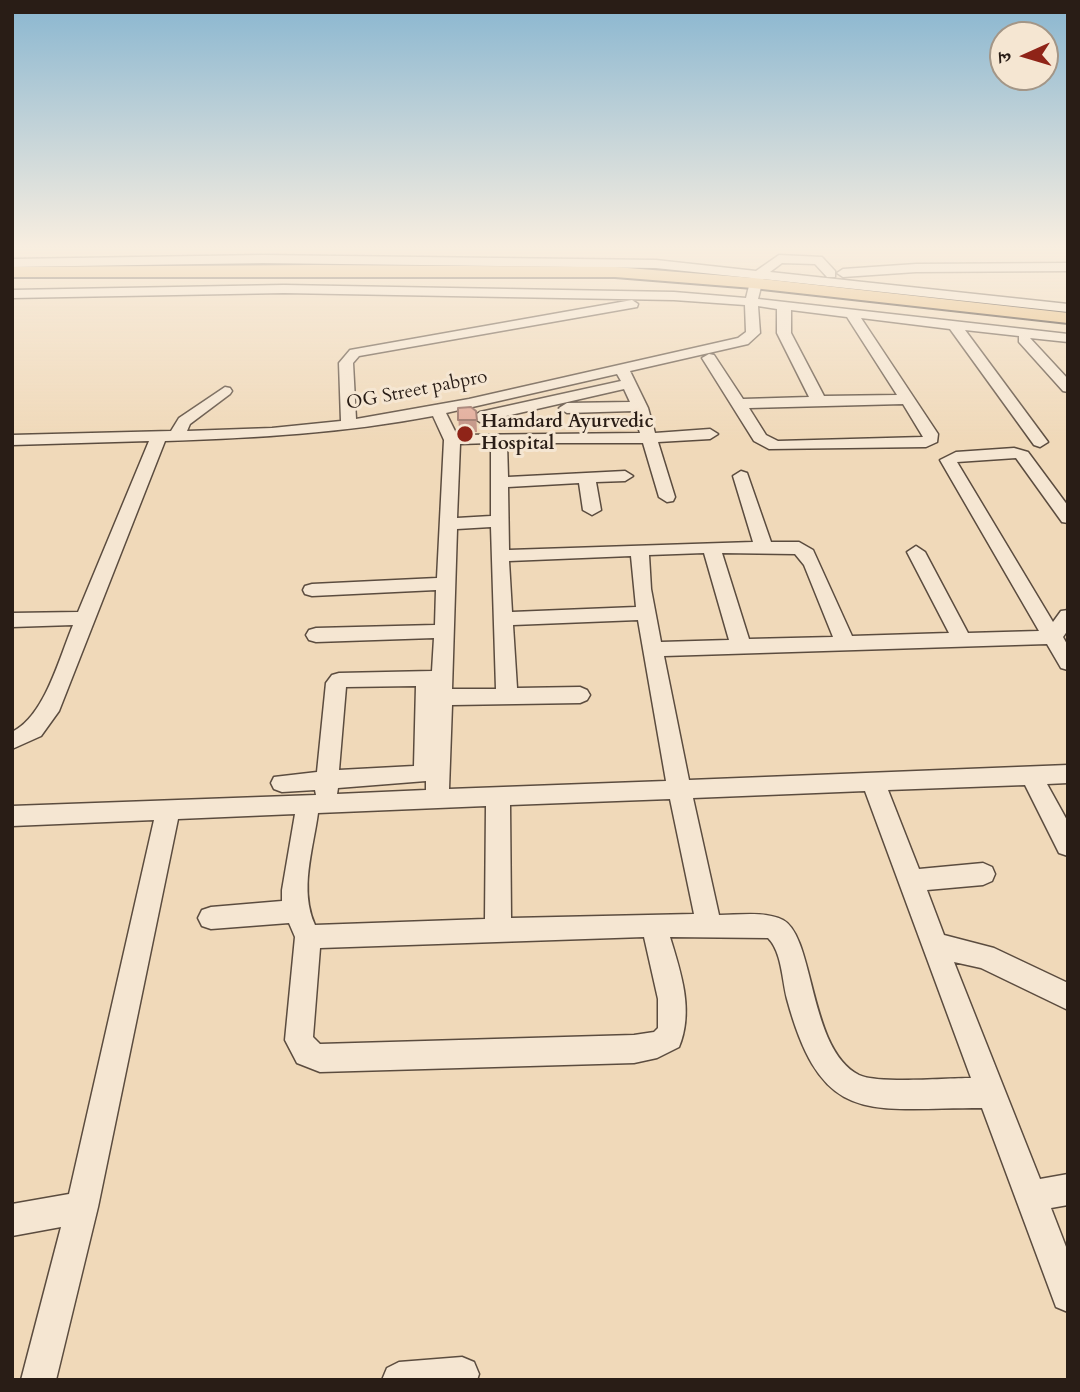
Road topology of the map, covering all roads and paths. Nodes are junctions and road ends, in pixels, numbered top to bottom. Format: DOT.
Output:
graph roads {
  1 [pos="596,310"];
  2 [pos="760,310"];
  3 [pos="767,310"];
  4 [pos="775,310"];
  5 [pos="840,310"];
  6 [pos="938,310"];
  7 [pos="1013,310"];
  8 [pos="851,313"];
  9 [pos="1068,318"];
  10 [pos="954,325"];
  11 [pos="1068,326"];
  12 [pos="1018,335"];
  13 [pos="1068,338"];
  14 [pos="1068,349"];
  15 [pos="709,358"];
  16 [pos="626,376"];
  17 [pos="1068,388"];
  18 [pos="225,391"];
  19 [pos="905,399"];
  20 [pos="819,401"];
  21 [pos="739,404"];
  22 [pos="639,406"];
  23 [pos="519,409"];
  24 [pos="479,412"];
  25 [pos="440,415"];
  26 [pos="349,426"];
  27 [pos="710,434"];
  28 [pos="164,438"];
  29 [pos="650,438"];
  30 [pos="492,439"];
  31 [pos="12,440"];
  32 [pos="452,440"];
  33 [pos="1040,442"];
  34 [pos="12,448"];
  35 [pos="625,476"];
  36 [pos="741,476"];
  37 [pos="587,478"];
  38 [pos="502,482"];
  39 [pos="1044,486"];
  40 [pos="1068,486"];
  41 [pos="667,497"];
  42 [pos="593,510"];
  43 [pos="1068,518"];
  44 [pos="500,521"];
  45 [pos="449,524"];
  46 [pos="711,547"];
  47 [pos="764,547"];
  48 [pos="640,551"];
  49 [pos="916,552"];
  50 [pos="500,556"];
  51 [pos="445,584"];
  52 [pos="312,590"];
  53 [pos="646,613"];
  54 [pos="1068,616"];
  55 [pos="86,618"];
  56 [pos="503,619"];
  57 [pos="12,620"];
  58 [pos="443,631"];
  59 [pos="316,635"];
  60 [pos="1052,637"];
  61 [pos="962,640"];
  62 [pos="845,643"];
  63 [pos="741,647"];
  64 [pos="653,649"];
  65 [pos="1068,663"];
  66 [pos="436,684"];
  67 [pos="580,695"];
  68 [pos="507,696"];
  69 [pos="12,741"];
  70 [pos="1068,774"];
  71 [pos="1031,776"];
  72 [pos="327,781"];
  73 [pos="873,782"];
  74 [pos="282,783"];
  75 [pos="679,790"];
  76 [pos="498,797"];
  77 [pos="437,799"];
  78 [pos="315,805"];
  79 [pos="168,810"];
  80 [pos="12,816"];
  81 [pos="1068,846"];
  82 [pos="983,874"];
  83 [pos="910,881"];
  84 [pos="296,911"];
  85 [pos="211,918"];
  86 [pos="654,925"];
  87 [pos="709,926"];
  88 [pos="498,930"];
  89 [pos="308,937"];
  90 [pos="934,945"];
  91 [pos="1068,997"];
  92 [pos="991,1093"];
  93 [pos="1068,1189"];
  94 [pos="1030,1197"];
  95 [pos="82,1207"];
  96 [pos="12,1220"];
  97 [pos="1068,1295"];
  98 [pos="462,1374"];
  99 [pos="38,1380"];
  100 [pos="399,1380"];
  1 -- 26 [label="street"];
  2 -- 16 [label="street, OG Street pabpro"];
  3 -- 15 [label="street, OG Street pabpro"];
  4 -- 20 [label="street"];
  5 -- 8 [label="street"];
  6 -- 11 [label="main road"];
  7 -- 9 [label="main road"];
  8 -- 10 [label="street"];
  8 -- 19 [label="street"];
  10 -- 12 [label="street"];
  10 -- 33 [label="street"];
  12 -- 13 [label="street"];
  12 -- 14 [label="street"];
  12 -- 17 [label="street"];
  15 -- 16 [label="street, OG Street pabpro"];
  15 -- 21 [label="street"];
  16 -- 22 [label="street"];
  16 -- 23 [label="street"];
  16 -- 24 [label="street, OG Street pabpro"];
  16 -- 26 [label="street, OG Street pabpro"];
  18 -- 28 [label="street"];
  19 -- 20 [label="street"];
  19 -- 21 [label="street"];
  20 -- 21 [label="street"];
  22 -- 23 [label="street"];
  22 -- 29 [label="street"];
  23 -- 24 [label="street"];
  24 -- 25 [label="street, OG Street pabpro"];
  24 -- 30 [label="street"];
  25 -- 28 [label="street, OG Street pabpro"];
  25 -- 32 [label="street"];
  26 -- 28 [label="street, OG Street pabpro"];
  27 -- 29 [label="street"];
  28 -- 31 [label="street, OG Street pabpro"];
  28 -- 34 [label="street, OG Street pabpro"];
  28 -- 55 [label="street"];
  29 -- 30 [label="street"];
  29 -- 41 [label="street"];
  30 -- 32 [label="street"];
  30 -- 38 [label="street"];
  32 -- 45 [label="street"];
  35 -- 37 [label="street"];
  36 -- 47 [label="street"];
  37 -- 38 [label="street"];
  37 -- 42 [label="street"];
  38 -- 44 [label="street"];
  39 -- 40 [label="street"];
  39 -- 43 [label="street"];
  39 -- 60 [label="street"];
  44 -- 45 [label="street"];
  44 -- 50 [label="street"];
  45 -- 51 [label="street"];
  46 -- 47 [label="street"];
  46 -- 48 [label="street"];
  46 -- 63 [label="street"];
  47 -- 62 [label="street"];
  48 -- 50 [label="street"];
  48 -- 53 [label="street"];
  49 -- 61 [label="street"];
  50 -- 56 [label="street"];
  51 -- 52 [label="street"];
  51 -- 58 [label="street"];
  53 -- 56 [label="street"];
  53 -- 64 [label="street"];
  54 -- 60 [label="street"];
  55 -- 57 [label="street"];
  55 -- 69 [label="street"];
  56 -- 68 [label="street"];
  58 -- 59 [label="street"];
  58 -- 66 [label="street"];
  60 -- 61 [label="street"];
  60 -- 65 [label="street"];
  61 -- 62 [label="street"];
  62 -- 63 [label="street"];
  63 -- 64 [label="street"];
  64 -- 75 [label="street"];
  66 -- 68 [label="street"];
  66 -- 72 [label="street"];
  66 -- 72 [label="street"];
  66 -- 77 [label="street"];
  67 -- 68 [label="street"];
  70 -- 71 [label="street"];
  71 -- 73 [label="street"];
  71 -- 81 [label="street"];
  72 -- 74 [label="street"];
  72 -- 78 [label="street"];
  73 -- 75 [label="street"];
  73 -- 83 [label="street"];
  75 -- 76 [label="street"];
  75 -- 87 [label="street"];
  76 -- 77 [label="street"];
  76 -- 88 [label="street"];
  77 -- 78 [label="street"];
  78 -- 79 [label="street"];
  78 -- 84 [label="street"];
  79 -- 80 [label="street"];
  79 -- 95 [label="street"];
  82 -- 83 [label="street"];
  83 -- 90 [label="street"];
  84 -- 85 [label="street"];
  84 -- 89 [label="street"];
  86 -- 87 [label="street"];
  86 -- 88 [label="street"];
  86 -- 89 [label="street"];
  87 -- 92 [label="street"];
  88 -- 89 [label="street"];
  90 -- 91 [label="street"];
  90 -- 92 [label="street"];
  92 -- 94 [label="street"];
  93 -- 94 [label="street"];
  94 -- 97 [label="street"];
  95 -- 96 [label="street"];
  95 -- 99 [label="street"];
  98 -- 100 [label="street"];
}
